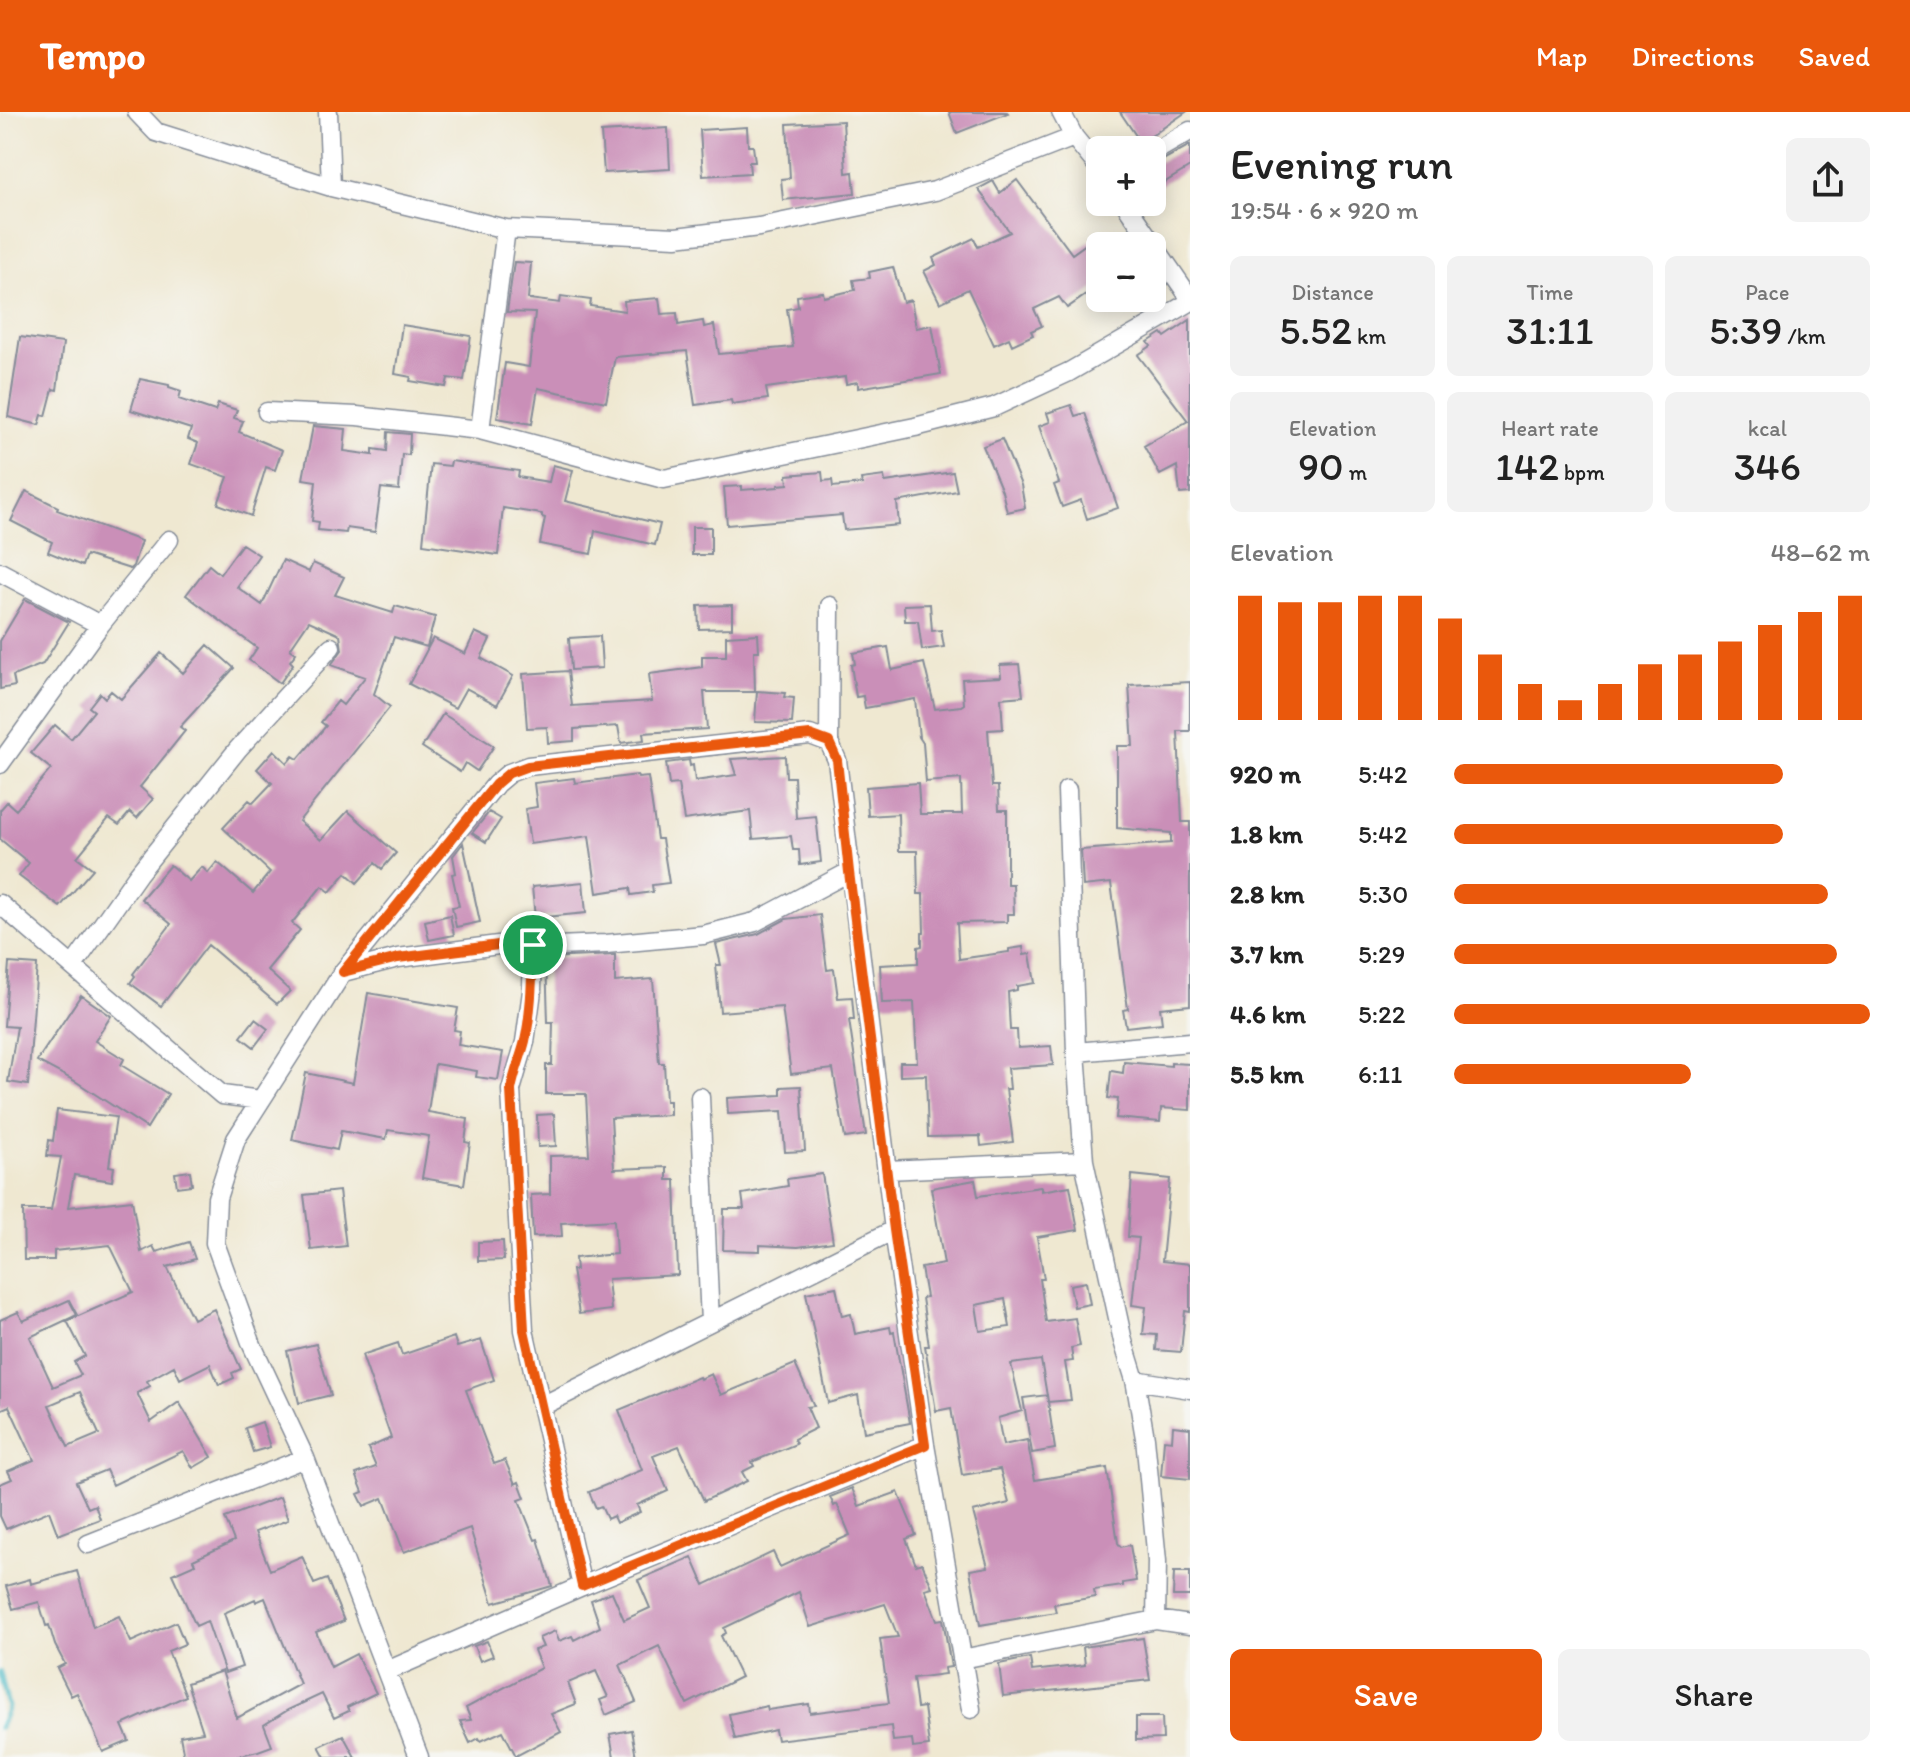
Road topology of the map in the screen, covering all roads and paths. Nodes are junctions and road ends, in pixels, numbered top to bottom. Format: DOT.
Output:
graph roads {
  1 [pos="137,112"];
  2 [pos="328,112"];
  3 [pos="1061,112"];
  4 [pos="1190,131"];
  5 [pos="1074,137"];
  6 [pos="1166,145"];
  7 [pos="1086,152"];
  8 [pos="331,187"];
  9 [pos="1133,216"];
  10 [pos="506,229"];
  11 [pos="1190,300"];
  12 [pos="267,412"];
  13 [pos="480,430"];
  14 [pos="169,540"];
  15 [pos="0,572"];
  16 [pos="830,606"];
  17 [pos="100,625"];
  18 [pos="331,647"];
  19 [pos="829,742"];
  20 [pos="0,764"];
  21 [pos="1067,790"];
  22 [pos="849,872"];
  23 [pos="0,904"];
  24 [pos="533,945"];
  25 [pos="73,966"];
  26 [pos="343,972"];
  27 [pos="1190,1042"];
  28 [pos="1076,1052"];
  29 [pos="700,1097"];
  30 [pos="261,1100"];
  31 [pos="1084,1161"];
  32 [pos="887,1170"];
  33 [pos="894,1230"];
  34 [pos="710,1322"];
  35 [pos="1135,1380"];
  36 [pos="1190,1389"];
  37 [pos="542,1406"];
  38 [pos="925,1445"];
  39 [pos="305,1458"];
  40 [pos="88,1544"];
  41 [pos="582,1586"];
  42 [pos="1156,1620"];
  43 [pos="1190,1625"];
  44 [pos="962,1659"];
  45 [pos="387,1671"];
  46 [pos="971,1709"];
  47 [pos="419,1757"];
  1 -- 8 [label="street"];
  2 -- 8 [label="street"];
  3 -- 5 [label="street"];
  4 -- 6 [label="street"];
  5 -- 7 [label="street"];
  5 -- 10 [label="street"];
  8 -- 10 [label="street"];
  9 -- 11 [label="street"];
  10 -- 13 [label="street"];
  11 -- 13 [label="street"];
  12 -- 13 [label="street"];
  14 -- 17 [label="street"];
  15 -- 17 [label="street"];
  16 -- 19 [label="street"];
  17 -- 20 [label="street"];
  18 -- 25 [label="street"];
  19 -- 22 [label="street"];
  19 -- 26 [label="street"];
  21 -- 28 [label="street"];
  22 -- 24 [label="street"];
  22 -- 32 [label="street"];
  23 -- 25 [label="street"];
  24 -- 26 [label="street"];
  24 -- 37 [label="street"];
  25 -- 30 [label="street"];
  26 -- 30 [label="street"];
  27 -- 28 [label="street"];
  28 -- 31 [label="street"];
  29 -- 34 [label="street"];
  30 -- 39 [label="street"];
  31 -- 32 [label="street"];
  31 -- 35 [label="street"];
  32 -- 33 [label="street"];
  33 -- 34 [label="street"];
  33 -- 38 [label="street"];
  34 -- 37 [label="street"];
  35 -- 36 [label="street"];
  35 -- 42 [label="street"];
  37 -- 41 [label="street"];
  38 -- 41 [label="street"];
  38 -- 44 [label="street"];
  39 -- 40 [label="street"];
  39 -- 45 [label="street"];
  41 -- 45 [label="street"];
  42 -- 43 [label="street"];
  42 -- 44 [label="street"];
  44 -- 46 [label="street"];
  45 -- 47 [label="street"];
}
